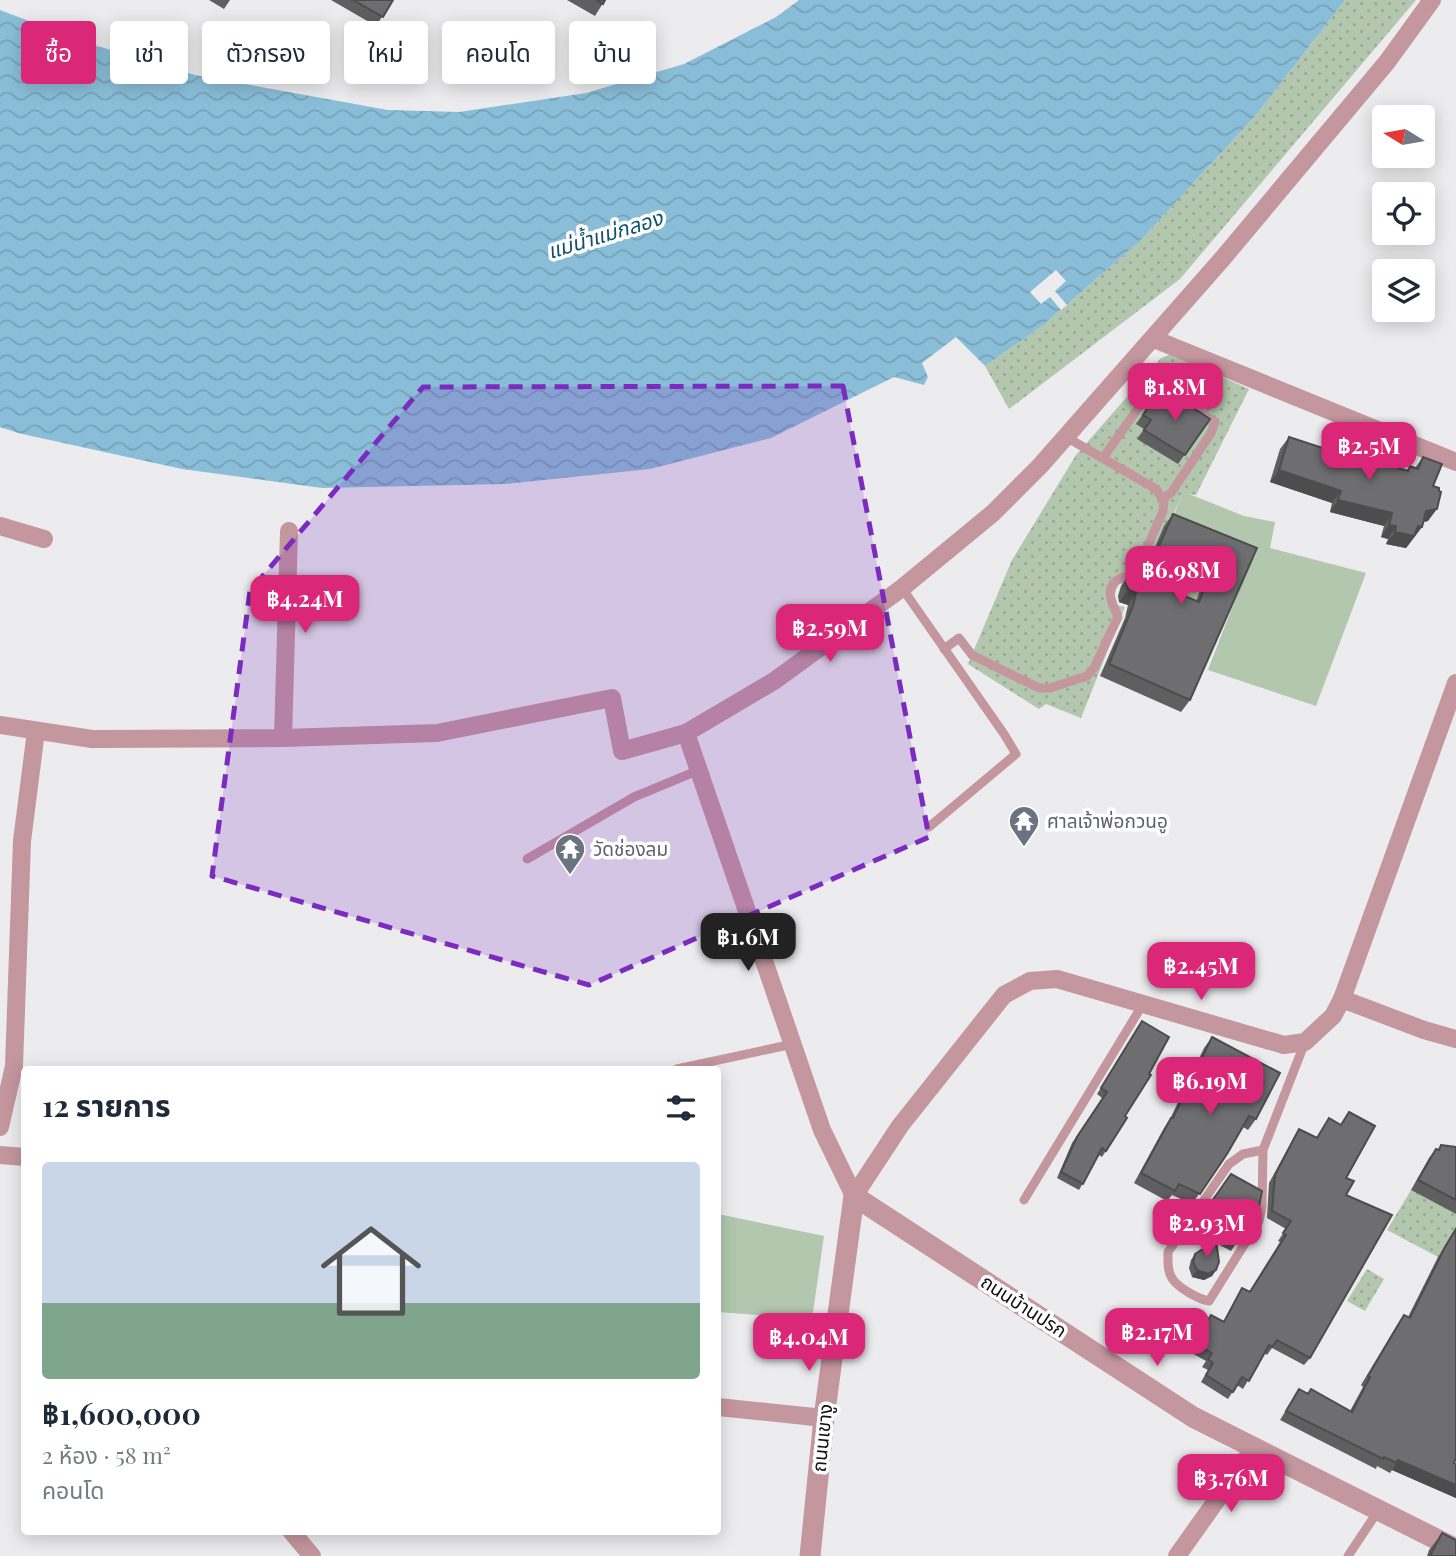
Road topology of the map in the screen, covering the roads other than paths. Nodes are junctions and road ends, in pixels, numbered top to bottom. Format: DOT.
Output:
graph roads {
  1 [pos="1432,0"];
  2 [pos="1154,339"];
  3 [pos="1185,403"];
  4 [pos="1195,409"];
  5 [pos="1066,437"];
  6 [pos="1103,458"];
  7 [pos="1456,462"];
  8 [pos="1162,499"];
  9 [pos="0,526"];
  10 [pos="289,531"];
  11 [pos="44,539"];
  12 [pos="902,588"];
  13 [pos="944,649"];
  14 [pos="1456,683"];
  15 [pos="0,725"];
  16 [pos="36,731"];
  17 [pos="686,733"];
  18 [pos="283,738"];
  19 [pos="699,770"];
  20 [pos="929,827"];
  21 [pos="527,859"];
  22 [pos="1342,999"];
  23 [pos="1143,1004"];
  24 [pos="1456,1039"];
  25 [pos="1305,1042"];
  26 [pos="793,1044"];
  27 [pos="691,1066"];
  28 [pos="0,1127"];
  29 [pos="1263,1150"];
  30 [pos="0,1155"];
  31 [pos="21,1157"];
  32 [pos="854,1196"];
  33 [pos="1024,1200"];
  34 [pos="721,1407"];
  35 [pos="824,1418"];
  36 [pos="1253,1449"];
  37 [pos="1378,1511"];
  38 [pos="294,1535"];
  39 [pos="1456,1549"];
  40 [pos="312,1556"];
  41 [pos="810,1556"];
  42 [pos="1177,1556"];
  43 [pos="1348,1556"];
  1 -- 2 [label="street"];
  2 -- 5 [label="street"];
  2 -- 7 [label="street"];
  3 -- 6 [label="lane"];
  4 -- 8 [label="lane"];
  5 -- 6 [label="lane"];
  5 -- 12 [label="street"];
  6 -- 8 [label="lane"];
  8 -- 13 [label="lane"];
  9 -- 11 [label="street"];
  10 -- 18 [label="street"];
  12 -- 13 [label="lane"];
  12 -- 17 [label="street"];
  13 -- 20 [label="lane"];
  14 -- 22 [label="street"];
  15 -- 16 [label="street"];
  16 -- 18 [label="street"];
  16 -- 28 [label="street"];
  17 -- 18 [label="street"];
  17 -- 19 [label="street"];
  19 -- 21 [label="lane"];
  19 -- 26 [label="street"];
  22 -- 24 [label="street"];
  22 -- 25 [label="street"];
  23 -- 25 [label="street"];
  23 -- 32 [label="street"];
  23 -- 33 [label="lane"];
  25 -- 29 [label="lane"];
  26 -- 27 [label="lane"];
  26 -- 32 [label="street"];
  29 -- 29 [label="lane"];
  30 -- 31 [label="street"];
  32 -- 35 [label="street, ถนนเขางู"];
  32 -- 36 [label="street, ถนนบ้านปรก"];
  34 -- 35 [label="street"];
  35 -- 41 [label="street, ถนนเขางู"];
  36 -- 37 [label="street, ถนนบ้านปรก"];
  36 -- 42 [label="street"];
  37 -- 39 [label="street, ถนนบ้านปรก"];
  37 -- 43 [label="lane"];
  38 -- 40 [label="street"];
}
